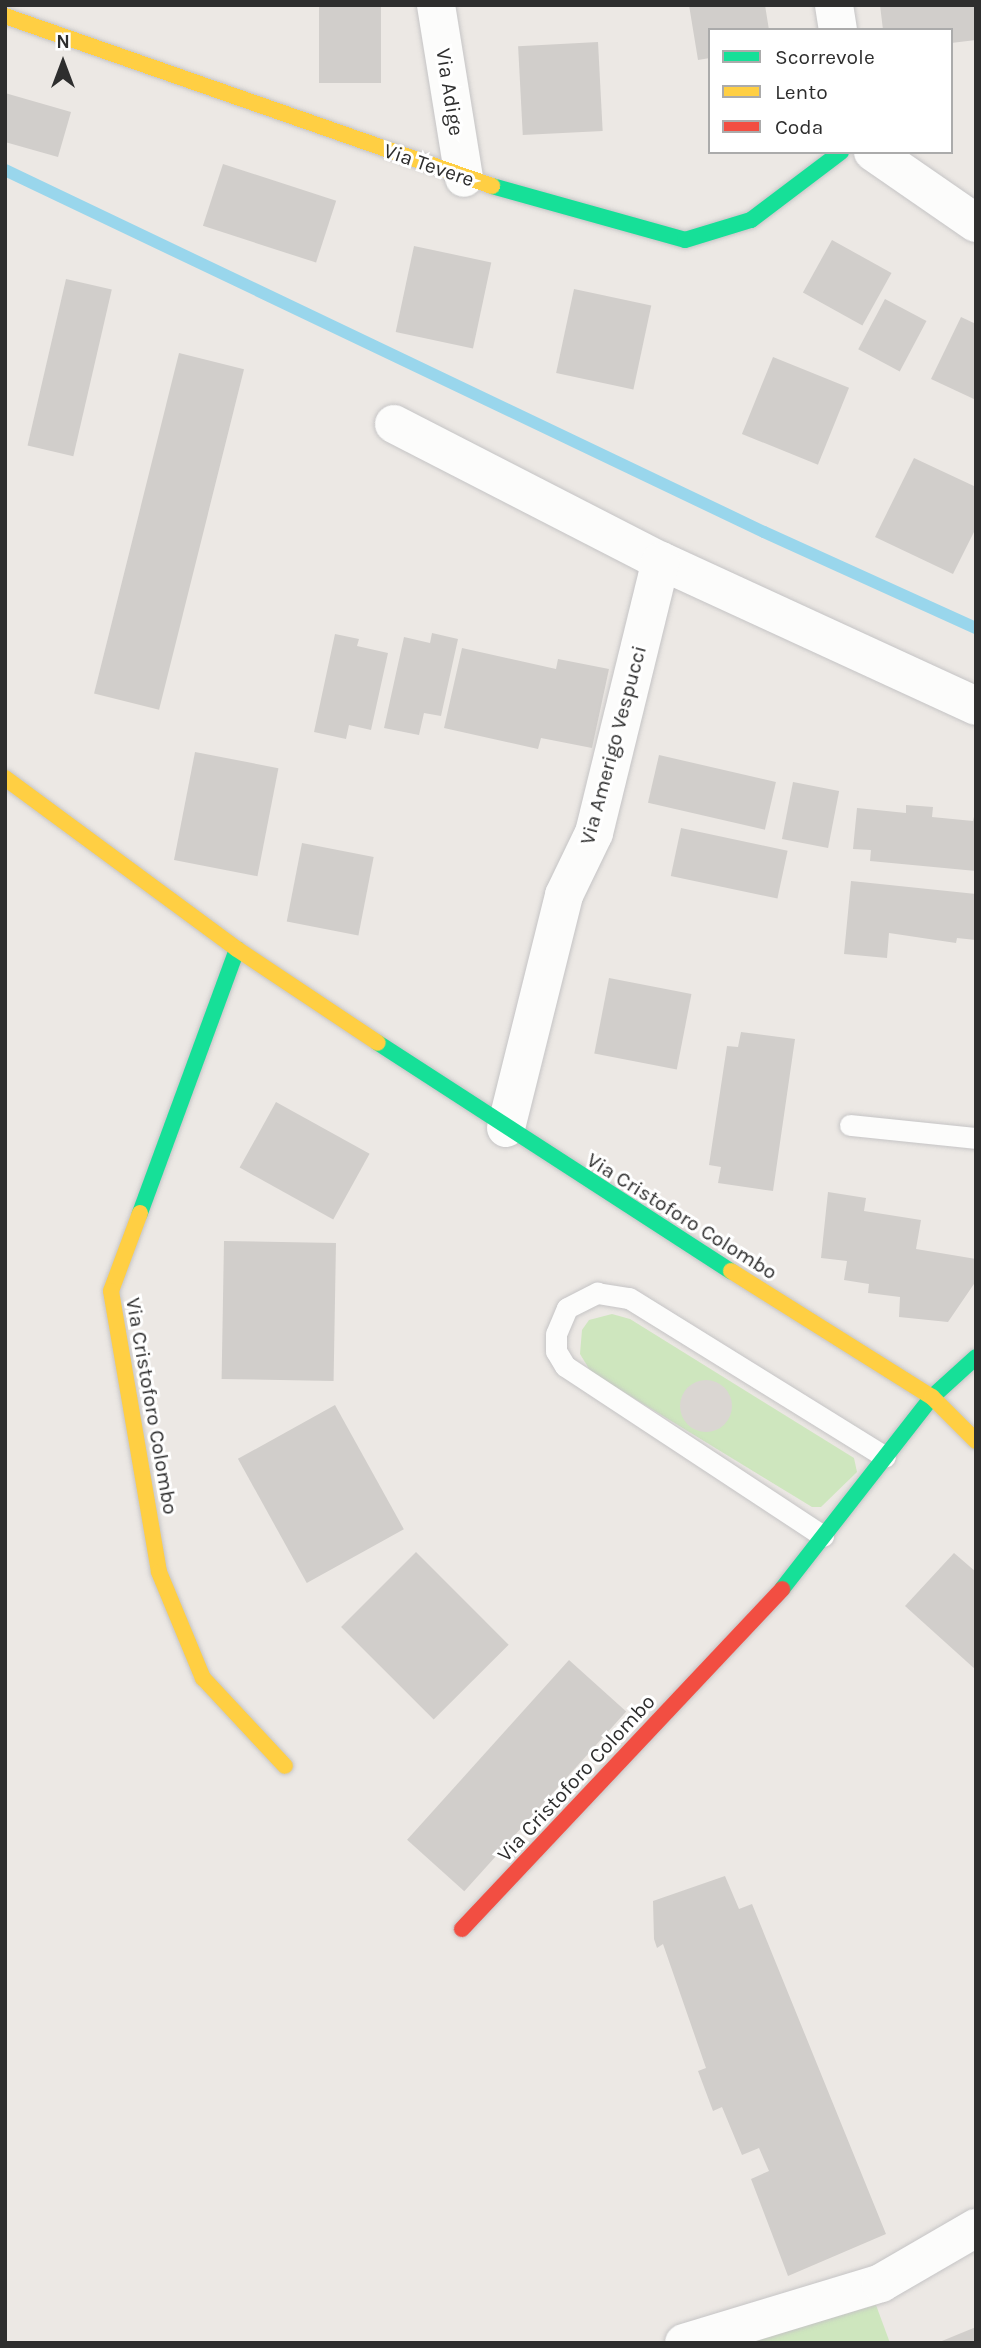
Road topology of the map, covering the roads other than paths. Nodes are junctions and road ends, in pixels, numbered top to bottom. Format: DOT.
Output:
graph roads {
  1 [pos="436,5"];
  2 [pos="834,5"];
  3 [pos="10,14"];
  4 [pos="838,28"];
  5 [pos="838,154"];
  6 [pos="876,154"];
  7 [pos="464,178"];
  8 [pos="976,223"];
  9 [pos="394,424"];
  10 [pos="661,561"];
  11 [pos="976,706"];
  12 [pos="5,778"];
  13 [pos="237,949"];
  14 [pos="850,1125"];
  15 [pos="506,1128"];
  16 [pos="976,1138"];
  17 [pos="976,1357"];
  18 [pos="932,1397"];
  19 [pos="976,1441"];
  20 [pos="886,1457"];
  21 [pos="823,1536"];
  22 [pos="285,1766"];
  23 [pos="462,1929"];
  24 [pos="976,2228"];
  25 [pos="684,2343"];
  1 -- 7 [label="street, Via Adige"];
  2 -- 4 [label="street"];
  3 -- 7 [label="street, Via Tevere"];
  5 -- 7 [label="street, Via Tevere"];
  6 -- 8 [label="street"];
  9 -- 10 [label="street"];
  10 -- 11 [label="street"];
  10 -- 15 [label="street, Via Amerigo Vespucci"];
  12 -- 13 [label="street, Via Cristoforo Colombo"];
  13 -- 15 [label="street, Via Cristoforo Colombo"];
  13 -- 22 [label="street, Via Cristoforo Colombo"];
  14 -- 16 [label="lane"];
  15 -- 18 [label="street, Via Cristoforo Colombo"];
  17 -- 18 [label="street"];
  18 -- 19 [label="street, Via Cristoforo Colombo"];
  18 -- 20 [label="street, Via Cristoforo Colombo"];
  20 -- 21 [label="street, Via Cristoforo Colombo"];
  20 -- 21 [label="lane"];
  21 -- 23 [label="street, Via Cristoforo Colombo"];
  24 -- 25 [label="street"];
}
